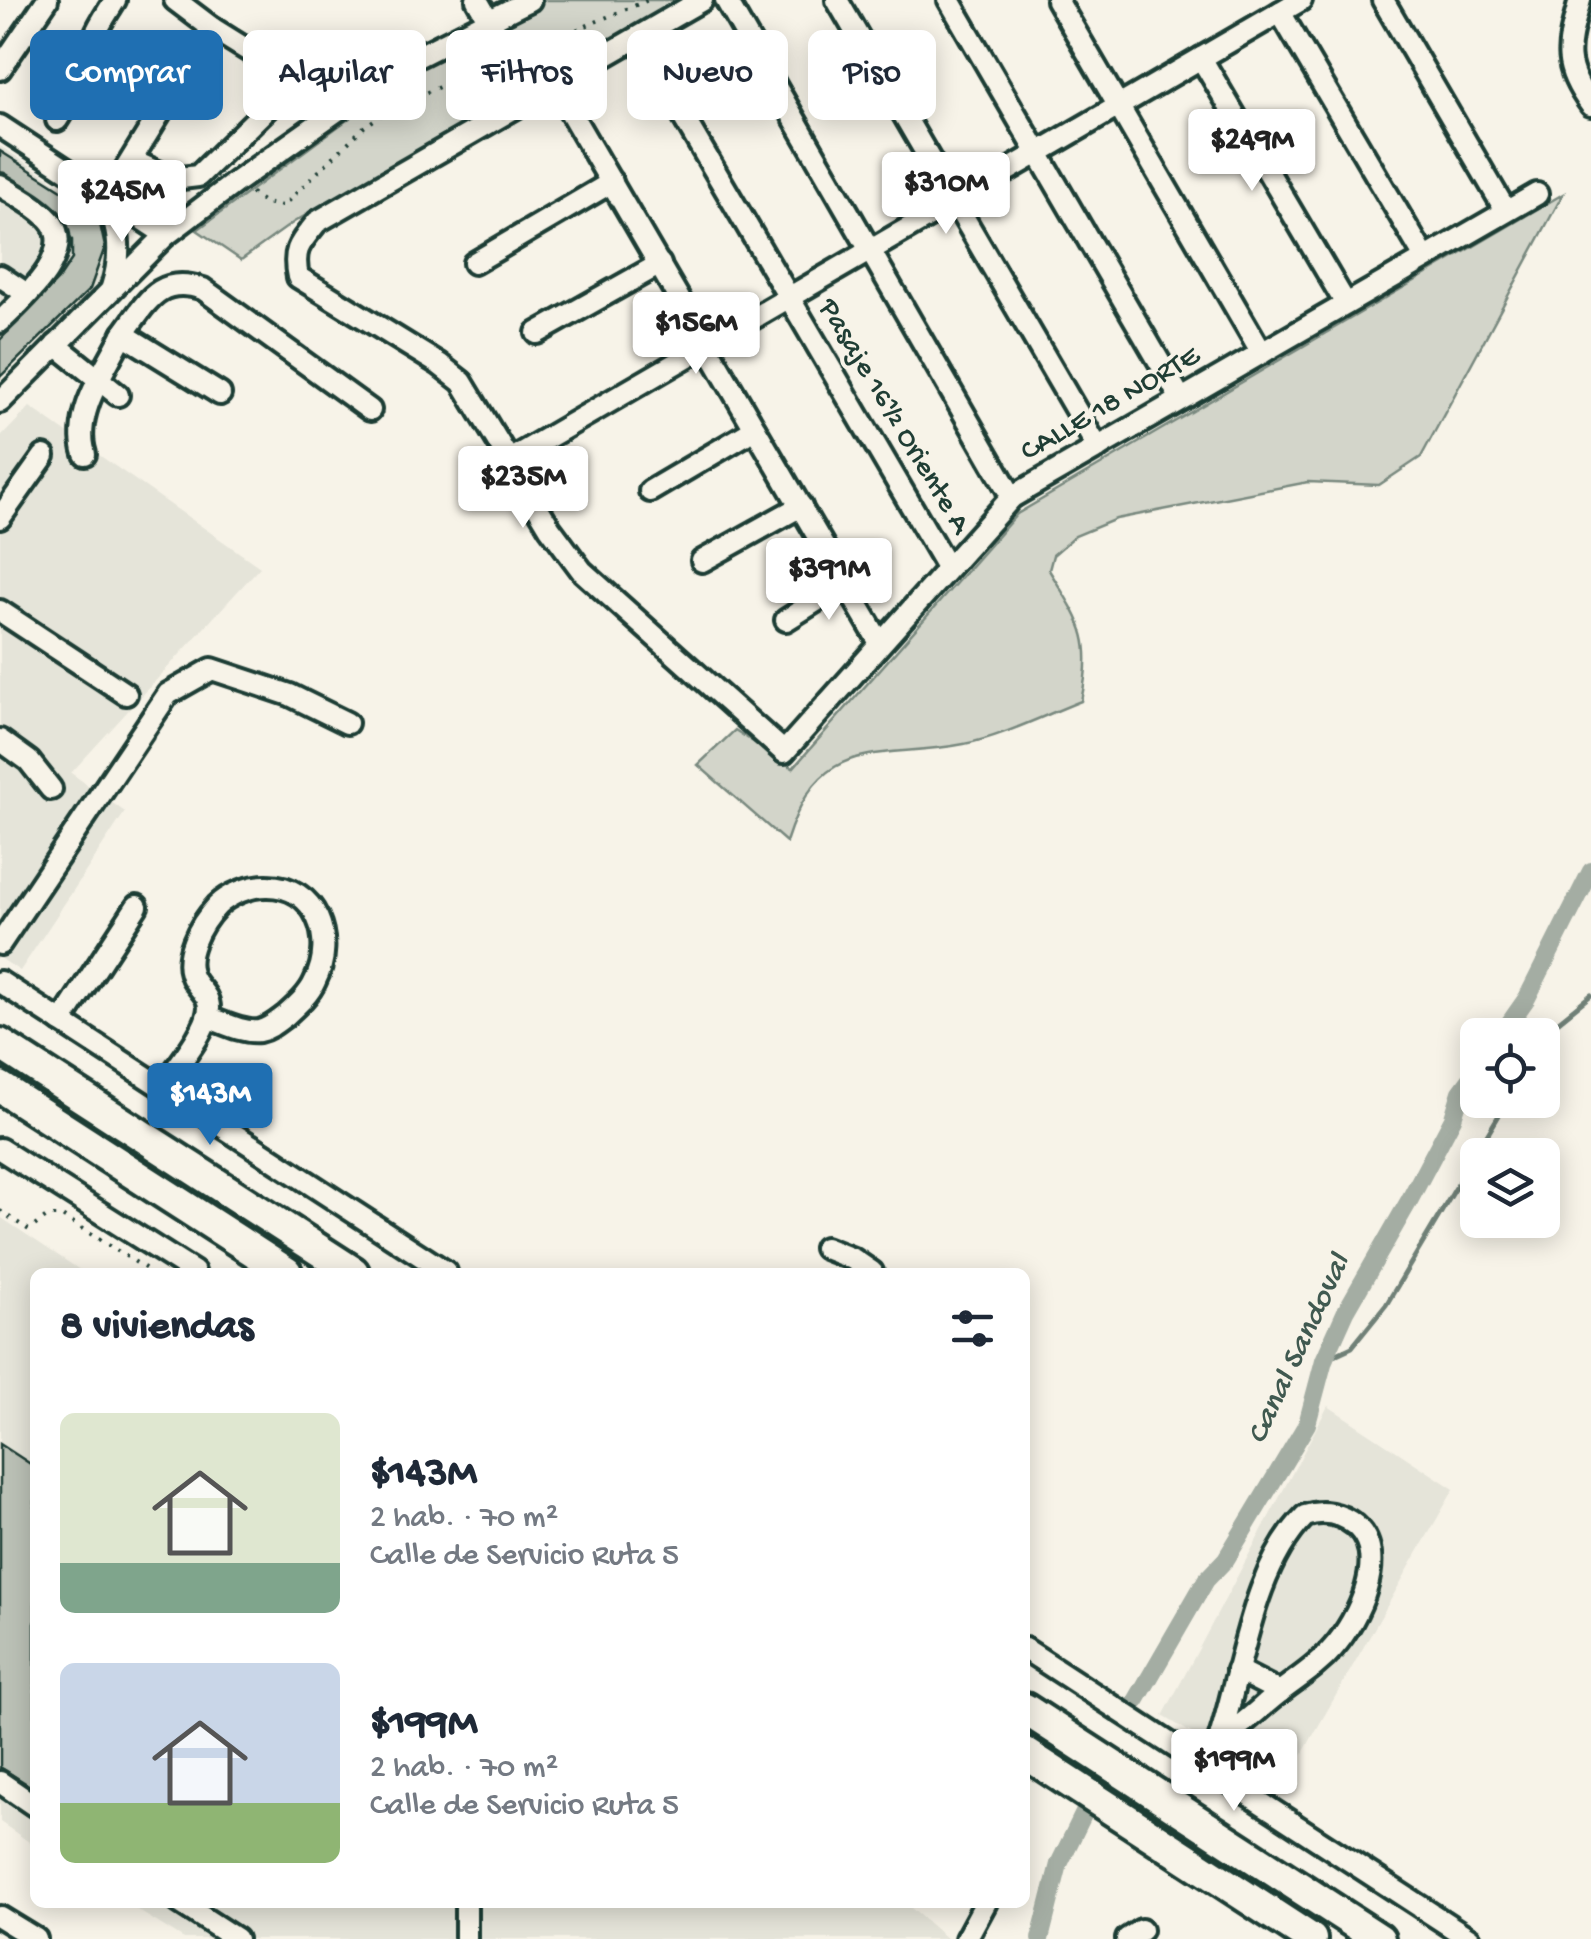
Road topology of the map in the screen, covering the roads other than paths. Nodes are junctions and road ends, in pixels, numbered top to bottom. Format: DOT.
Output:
graph roads {
  1 [pos="47,0"];
  2 [pos="115,0"];
  3 [pos="174,0"];
  4 [pos="476,0"];
  5 [pos="530,0"];
  6 [pos="702,0"];
  7 [pos="726,0"];
  8 [pos="837,0"];
  9 [pos="949,0"];
  10 [pos="1057,0"];
  11 [pos="1301,0"];
  12 [pos="1382,0"];
  13 [pos="1580,0"];
  14 [pos="1280,12"];
  15 [pos="490,23"];
  16 [pos="212,28"];
  17 [pos="98,30"];
  18 [pos="494,30"];
  19 [pos="651,30"];
  20 [pos="1201,58"];
  21 [pos="0,69"];
  22 [pos="1591,104"];
  23 [pos="1118,106"];
  24 [pos="156,120"];
  25 [pos="496,120"];
  26 [pos="576,120"];
  27 [pos="685,120"];
  28 [pos="0,126"];
  29 [pos="1038,153"];
  30 [pos="131,160"];
  31 [pos="612,182"];
  32 [pos="0,185"];
  33 [pos="110,190"];
  34 [pos="1537,194"];
  35 [pos="954,202"];
  36 [pos="1506,211"];
  37 [pos="166,236"];
  38 [pos="871,250"];
  39 [pos="1425,258"];
  40 [pos="474,263"];
  41 [pos="660,264"];
  42 [pos="0,276"];
  43 [pos="111,290"];
  44 [pos="27,294"];
  45 [pos="788,298"];
  46 [pos="1346,304"];
  47 [pos="0,322"];
  48 [pos="537,333"];
  49 [pos="123,334"];
  50 [pos="56,345"];
  51 [pos="707,345"];
  52 [pos="1262,353"];
  53 [pos="100,382"];
  54 [pos="220,394"];
  55 [pos="118,395"];
  56 [pos="1182,399"];
  57 [pos="0,402"];
  58 [pos="370,410"];
  59 [pos="756,429"];
  60 [pos="1098,448"];
  61 [pos="85,454"];
  62 [pos="44,456"];
  63 [pos="511,458"];
  64 [pos="650,491"];
  65 [pos="1012,497"];
  66 [pos="800,506"];
  67 [pos="0,518"];
  68 [pos="702,561"];
  69 [pos="948,567"];
  70 [pos="845,583"];
  71 [pos="0,611"];
  72 [pos="786,620"];
  73 [pos="880,643"];
  74 [pos="126,694"];
  75 [pos="347,723"];
  76 [pos="0,740"];
  77 [pos="51,789"];
  78 [pos="136,906"];
  79 [pos="0,944"];
  80 [pos="0,982"];
  81 [pos="207,1017"];
  82 [pos="61,1022"];
  83 [pos="0,1044"];
  84 [pos="0,1087"];
  85 [pos="162,1088"];
  86 [pos="0,1148"];
  87 [pos="826,1248"];
  88 [pos="188,1268"];
  89 [pos="280,1268"];
  90 [pos="347,1268"];
  91 [pos="440,1268"];
  92 [pos="866,1268"];
  93 [pos="1030,1652"];
  94 [pos="1238,1670"];
  95 [pos="1280,1692"];
  96 [pos="1030,1712"];
  97 [pos="1220,1739"];
  98 [pos="1030,1756"];
  99 [pos="1209,1768"];
  100 [pos="0,1782"];
  101 [pos="30,1803"];
  102 [pos="188,1908"];
  103 [pos="466,1908"];
  104 [pos="983,1908"];
  105 [pos="0,1917"];
  106 [pos="1284,1930"];
  107 [pos="36,1939"];
  108 [pos="236,1939"];
  109 [pos="466,1939"];
  110 [pos="966,1939"];
  111 [pos="1311,1939"];
  112 [pos="1378,1939"];
  113 [pos="1470,1939"];
  1 -- 21 [label="street"];
  2 -- 17 [label="street"];
  3 -- 16 [label="street"];
  4 -- 15 [label="street"];
  5 -- 15 [label="street"];
  6 -- 19 [label="street"];
  7 -- 38 [label="street"];
  8 -- 35 [label="street"];
  9 -- 29 [label="street"];
  10 -- 23 [label="street"];
  11 -- 14 [label="street"];
  12 -- 36 [label="street"];
  13 -- 22 [label="street"];
  14 -- 20 [label="street"];
  14 -- 39 [label="street"];
  15 -- 18 [label="street"];
  15 -- 37 [label="street"];
  16 -- 30 [label="street"];
  20 -- 23 [label="street"];
  20 -- 46 [label="street"];
  23 -- 29 [label="street"];
  23 -- 52 [label="street"];
  24 -- 30 [label="street"];
  25 -- 63 [label="street"];
  26 -- 31 [label="street"];
  27 -- 45 [label="street, Pasaje 16½ Oriente A"];
  28 -- 33 [label="street"];
  29 -- 35 [label="street"];
  29 -- 56 [label="street"];
  30 -- 33 [label="street"];
  31 -- 40 [label="street"];
  31 -- 41 [label="street"];
  32 -- 44 [label="street"];
  33 -- 37 [label="street"];
  33 -- 43 [label="street"];
  34 -- 36 [label="street, CALLE 18 NORTE"];
  35 -- 38 [label="street"];
  35 -- 60 [label="street"];
  36 -- 39 [label="street, CALLE 18 NORTE"];
  37 -- 43 [label="street"];
  38 -- 45 [label="street"];
  38 -- 65 [label="street"];
  39 -- 46 [label="street, CALLE 18 NORTE"];
  41 -- 48 [label="street"];
  41 -- 51 [label="street"];
  42 -- 44 [label="street"];
  43 -- 50 [label="street"];
  44 -- 47 [label="street"];
  45 -- 51 [label="street"];
  45 -- 69 [label="street, Pasaje 16½ Oriente A"];
  46 -- 52 [label="street, CALLE 18 NORTE"];
  49 -- 53 [label="street"];
  49 -- 54 [label="street"];
  49 -- 58 [label="street"];
  50 -- 53 [label="street"];
  50 -- 57 [label="street"];
  51 -- 59 [label="street"];
  51 -- 63 [label="street"];
  52 -- 56 [label="street, CALLE 18 NORTE"];
  53 -- 55 [label="street"];
  53 -- 61 [label="street"];
  56 -- 60 [label="street, CALLE 18 NORTE"];
  59 -- 64 [label="street"];
  59 -- 66 [label="street"];
  60 -- 65 [label="street, CALLE 18 NORTE"];
  62 -- 67 [label="street"];
  63 -- 73 [label="street, CALLE 18 NORTE"];
  65 -- 69 [label="street, CALLE 18 NORTE"];
  66 -- 68 [label="street"];
  66 -- 70 [label="street"];
  69 -- 73 [label="street, CALLE 18 NORTE"];
  70 -- 72 [label="street"];
  70 -- 73 [label="street"];
  71 -- 74 [label="street"];
  75 -- 79 [label="street"];
  76 -- 77 [label="street"];
  78 -- 82 [label="street"];
  80 -- 82 [label="street"];
  81 -- 81 [label="street"];
  81 -- 85 [label="street"];
  82 -- 85 [label="street"];
  83 -- 90 [label="highway"];
  84 -- 89 [label="highway"];
  85 -- 91 [label="street"];
  86 -- 88 [label="street"];
  87 -- 92 [label="street"];
  93 -- 99 [label="street"];
  94 -- 95 [label="street"];
  94 -- 95 [label="street"];
  94 -- 97 [label="street"];
  95 -- 97 [label="street"];
  96 -- 112 [label="highway"];
  97 -- 99 [label="street"];
  98 -- 106 [label="highway"];
  99 -- 113 [label="street"];
  100 -- 101 [label="street"];
  102 -- 108 [label="street"];
  103 -- 109 [label="street"];
  104 -- 110 [label="street"];
  105 -- 107 [label="street"];
  106 -- 111 [label="highway"];
}
